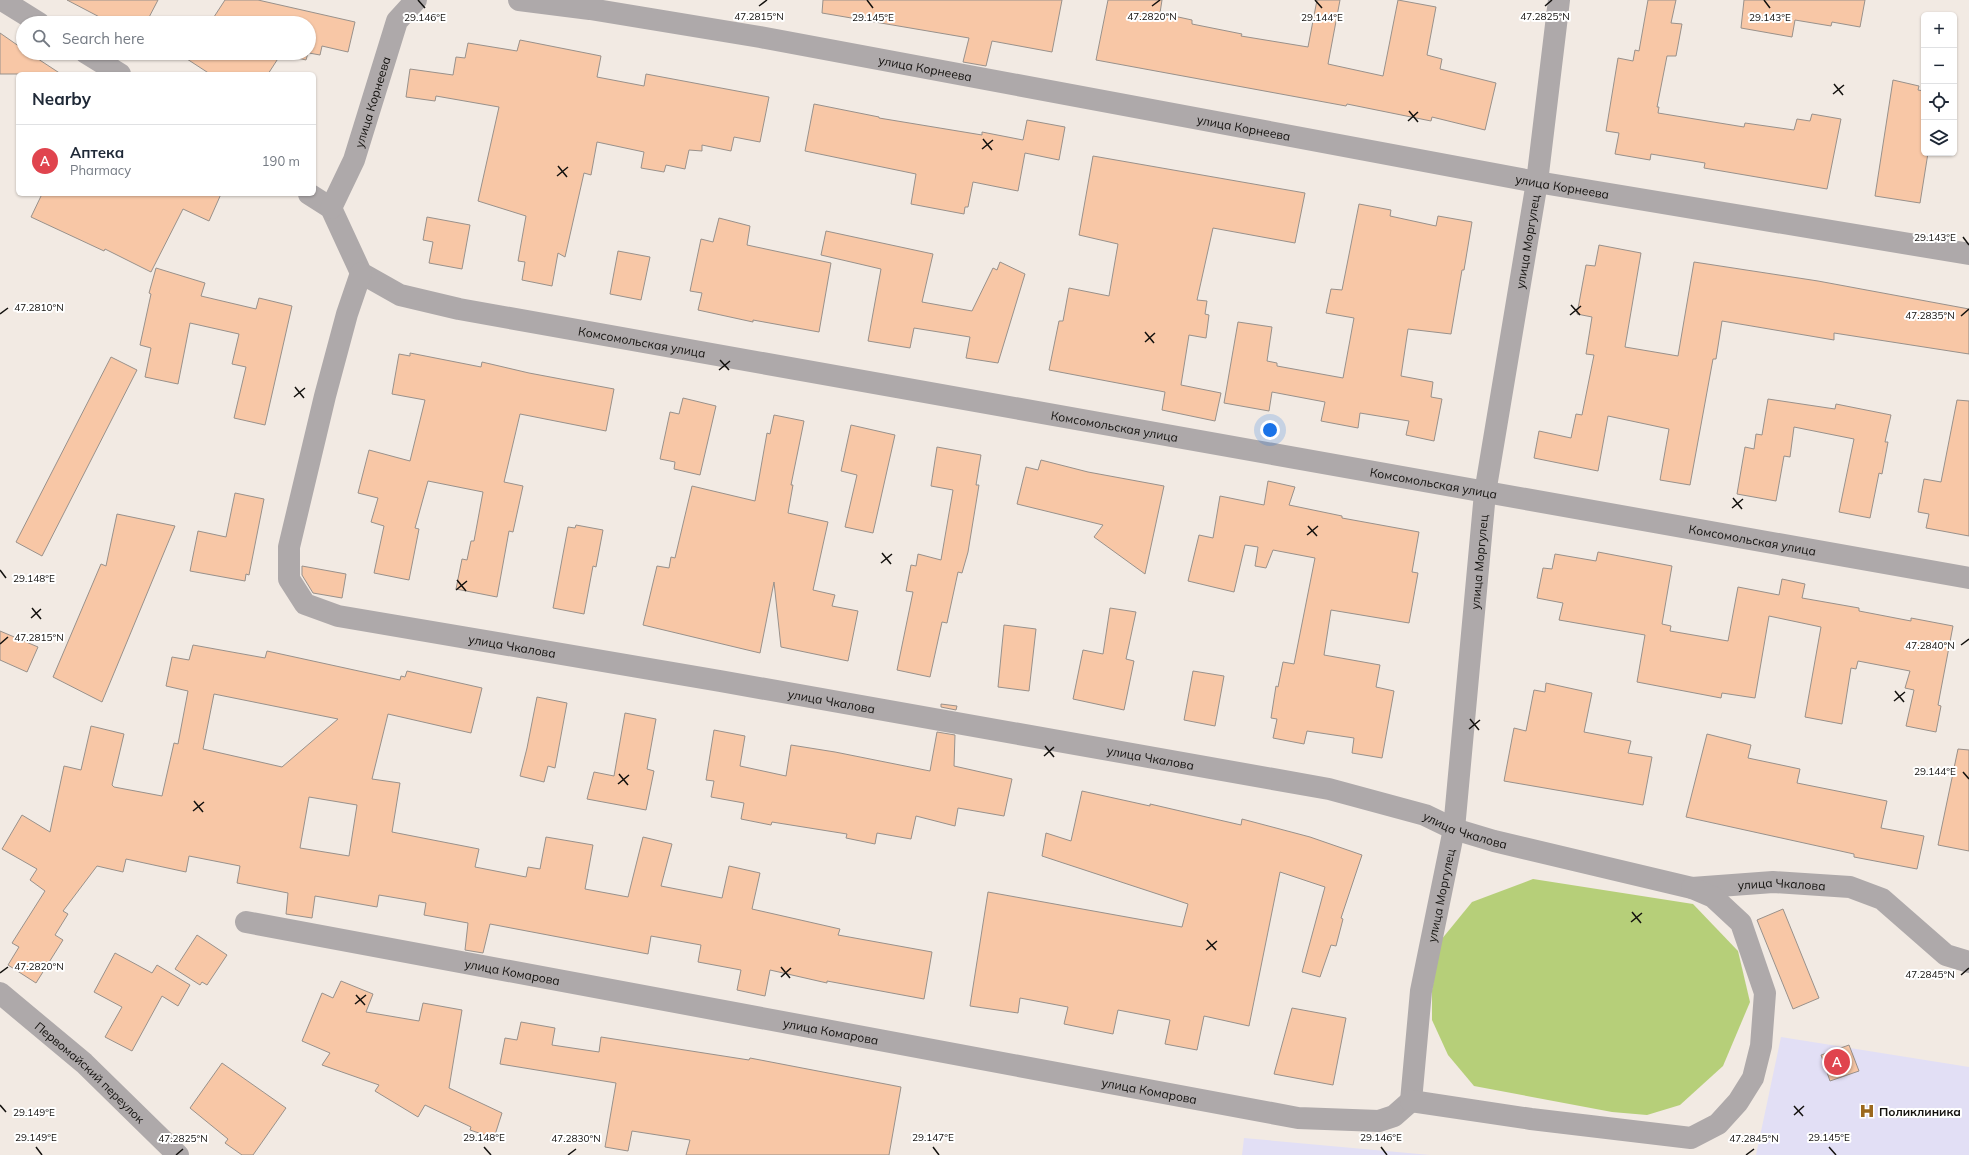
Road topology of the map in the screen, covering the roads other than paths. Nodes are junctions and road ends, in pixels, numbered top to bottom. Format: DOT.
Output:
graph roads {
  1 [pos="2,0"];
  2 [pos="416,0"];
  3 [pos="519,0"];
  4 [pos="1559,0"];
  5 [pos="28,16"];
  6 [pos="97,60"];
  7 [pos="117,72"];
  8 [pos="1537,182"];
  9 [pos="313,196"];
  10 [pos="331,208"];
  11 [pos="1969,254"];
  12 [pos="361,273"];
  13 [pos="1485,493"];
  14 [pos="1969,578"];
  15 [pos="1454,829"];
  16 [pos="1692,888"];
  17 [pos="246,922"];
  18 [pos="1969,962"];
  19 [pos="0,993"];
  20 [pos="1411,1101"];
  21 [pos="178,1155"];
  1 -- 5 [label="street"];
  2 -- 10 [label="street, улица Корнеева"];
  3 -- 8 [label="street, улица Корнеева"];
  4 -- 8 [label="street, улица Моргулец"];
  6 -- 7 [label="street"];
  8 -- 11 [label="street, улица Корнеева"];
  8 -- 13 [label="street, улица Моргулец"];
  9 -- 10 [label="street"];
  10 -- 12 [label="street"];
  12 -- 13 [label="street, Комсомольская улица"];
  12 -- 15 [label="street, улица Чкалова"];
  13 -- 14 [label="street, Комсомольская улица"];
  13 -- 15 [label="street, улица Моргулец"];
  15 -- 16 [label="street, улица Чкалова"];
  15 -- 20 [label="street, улица Моргулец"];
  16 -- 18 [label="street, улица Чкалова"];
  16 -- 20 [label="street"];
  17 -- 20 [label="street, улица Комарова"];
  19 -- 21 [label="street, Первомайский переулок"];
}
